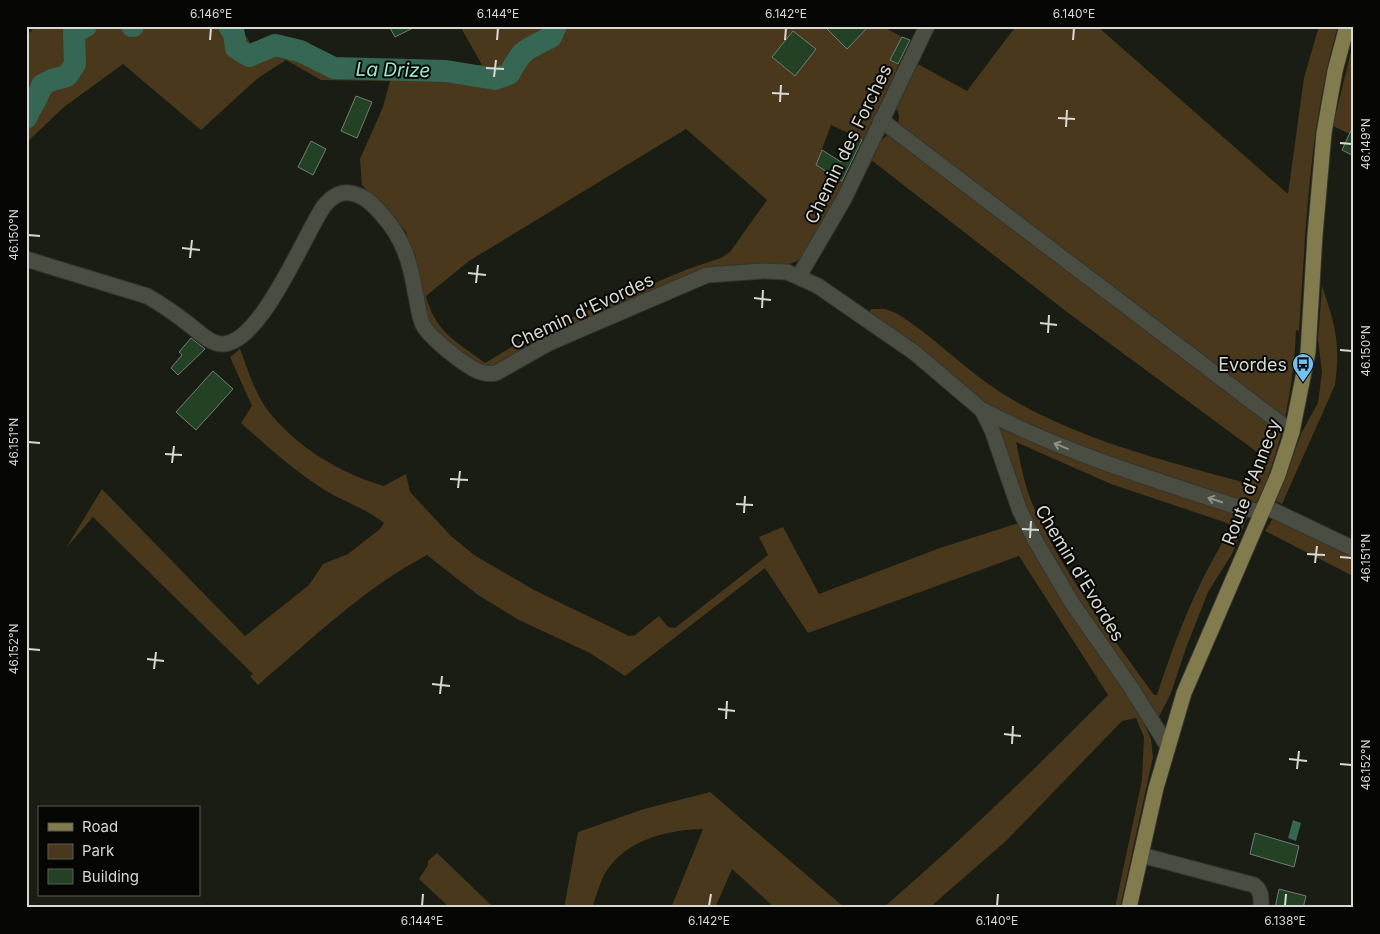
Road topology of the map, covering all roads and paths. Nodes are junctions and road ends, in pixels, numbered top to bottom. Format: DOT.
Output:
graph roads {
  1 [pos="927,26"];
  2 [pos="1347,26"];
  3 [pos="881,120"];
  4 [pos="26,259"];
  5 [pos="799,276"];
  6 [pos="982,410"];
  7 [pos="1292,432"];
  8 [pos="1263,509"];
  9 [pos="1354,548"];
  10 [pos="1167,745"];
  11 [pos="1141,855"];
  12 [pos="1129,908"];
  13 [pos="1261,908"];
  1 -- 3 [label="street, Chemin des Forches"];
  2 -- 7 [label="main road, Route d'Annecy"];
  3 -- 5 [label="street, Chemin des Forches"];
  3 -- 7 [label="street"];
  4 -- 5 [label="street, Chemin d'Evordes"];
  5 -- 6 [label="street, Chemin d'Evordes"];
  8 -- 6 [label="street, Chemin d'Evordes, one-way"];
  6 -- 10 [label="street, Chemin d'Evordes"];
  7 -- 8 [label="main road, Route d'Annecy"];
  8 -- 9 [label="street, Chemin d'Evordes"];
  8 -- 10 [label="main road, Route d'Annecy"];
  10 -- 11 [label="main road, Route d'Annecy"];
  11 -- 12 [label="main road, Route d'Annecy"];
  11 -- 13 [label="street"];
}
